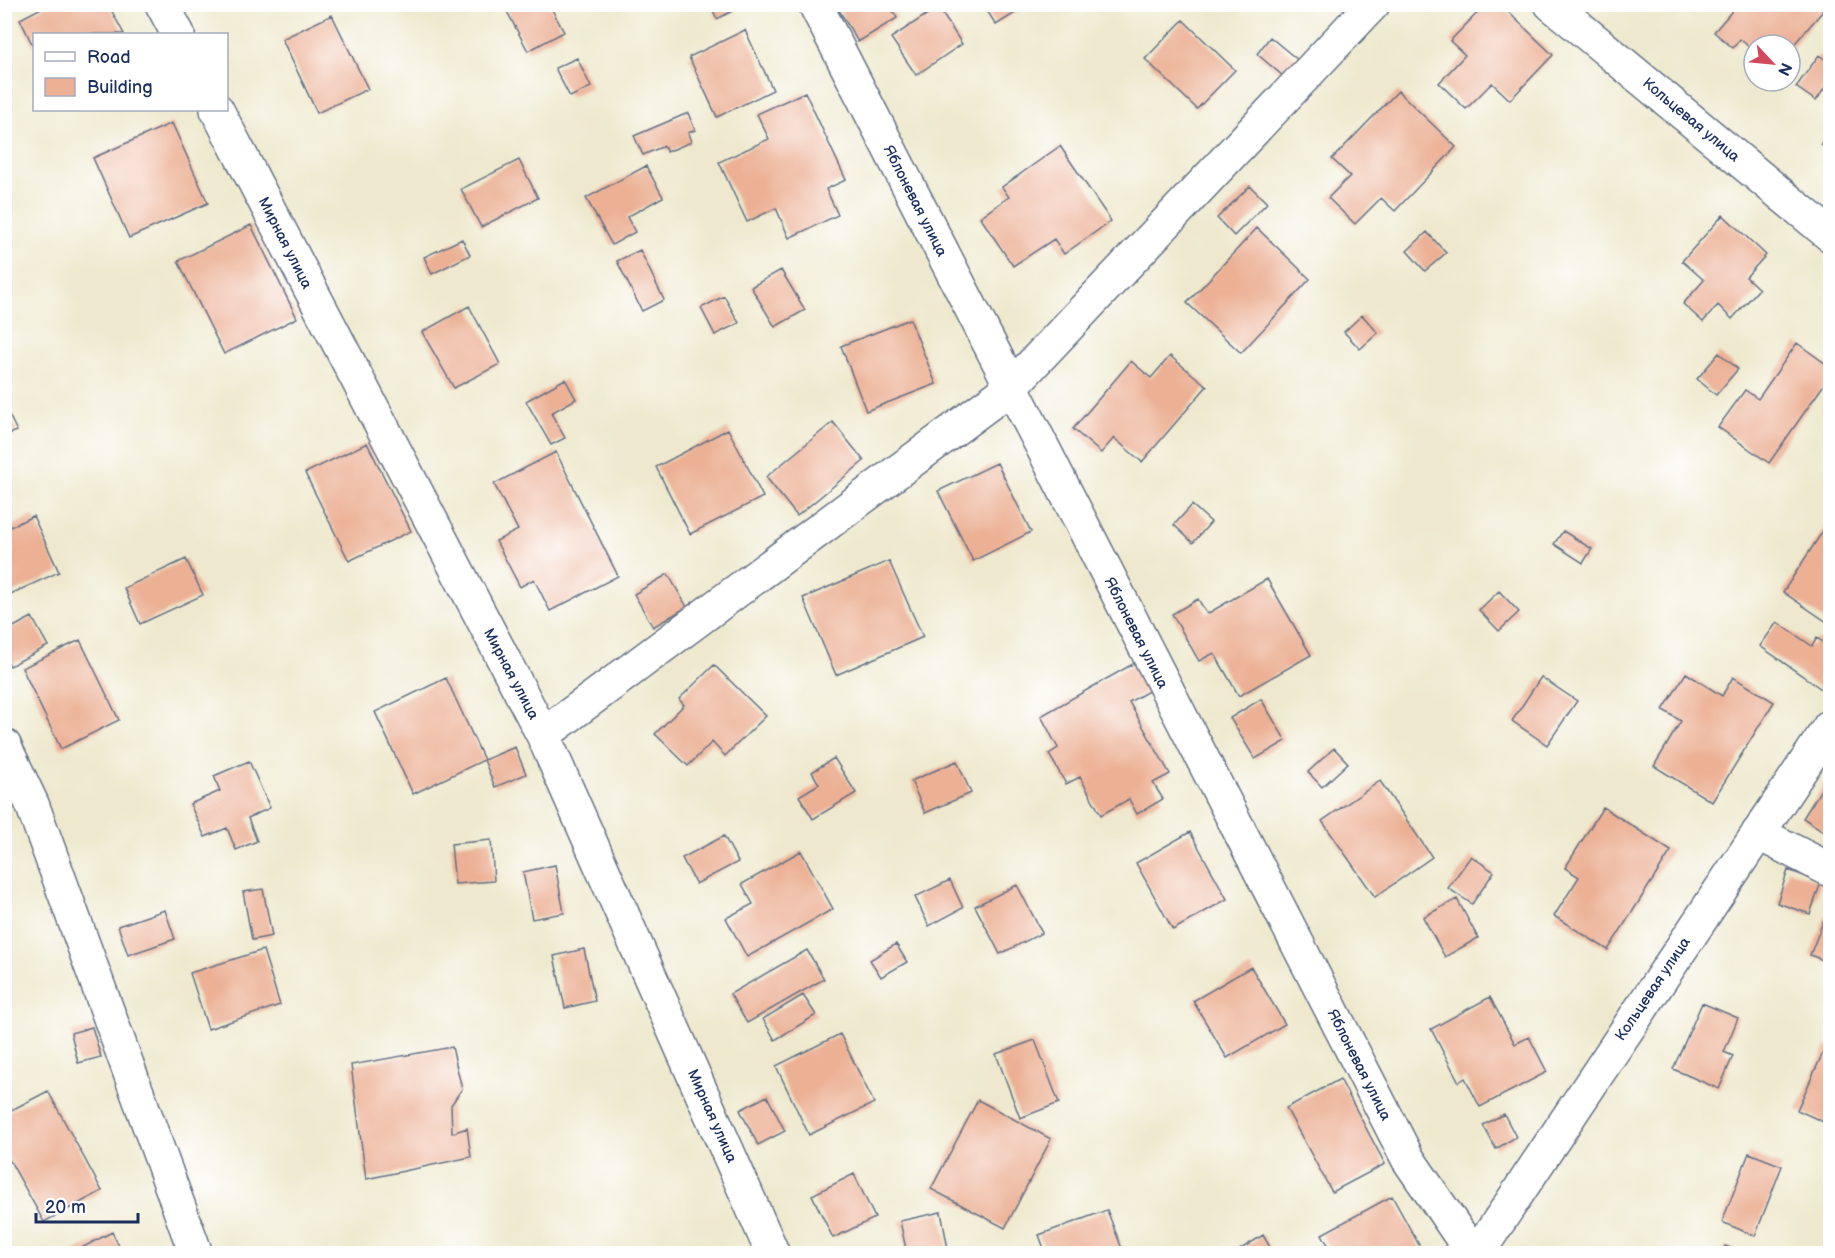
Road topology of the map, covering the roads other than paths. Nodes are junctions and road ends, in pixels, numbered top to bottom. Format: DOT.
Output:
graph roads {
  1 [pos="162,4"];
  2 [pos="814,4"];
  3 [pos="1372,4"];
  4 [pos="1551,4"];
  5 [pos="177,33"];
  6 [pos="218,111"];
  7 [pos="1830,235"];
  8 [pos="1010,388"];
  9 [pos="1830,726"];
  10 [pos="543,735"];
  11 [pos="4,745"];
  12 [pos="1758,833"];
  13 [pos="1830,870"];
  14 [pos="196,1254"];
  15 [pos="773,1254"];
  16 [pos="1473,1254"];
  17 [pos="1477,1254"];
  1 -- 5 [label="street"];
  2 -- 8 [label="street, Яблоневая улица"];
  3 -- 8 [label="street"];
  4 -- 7 [label="street, Кольцевая улица"];
  6 -- 10 [label="street, Мирная улица"];
  8 -- 10 [label="street"];
  8 -- 16 [label="street, Яблоневая улица"];
  9 -- 12 [label="street, Кольцевая улица"];
  10 -- 15 [label="street, Мирная улица"];
  11 -- 14 [label="street"];
  12 -- 13 [label="street"];
  12 -- 17 [label="street, Кольцевая улица"];
}
